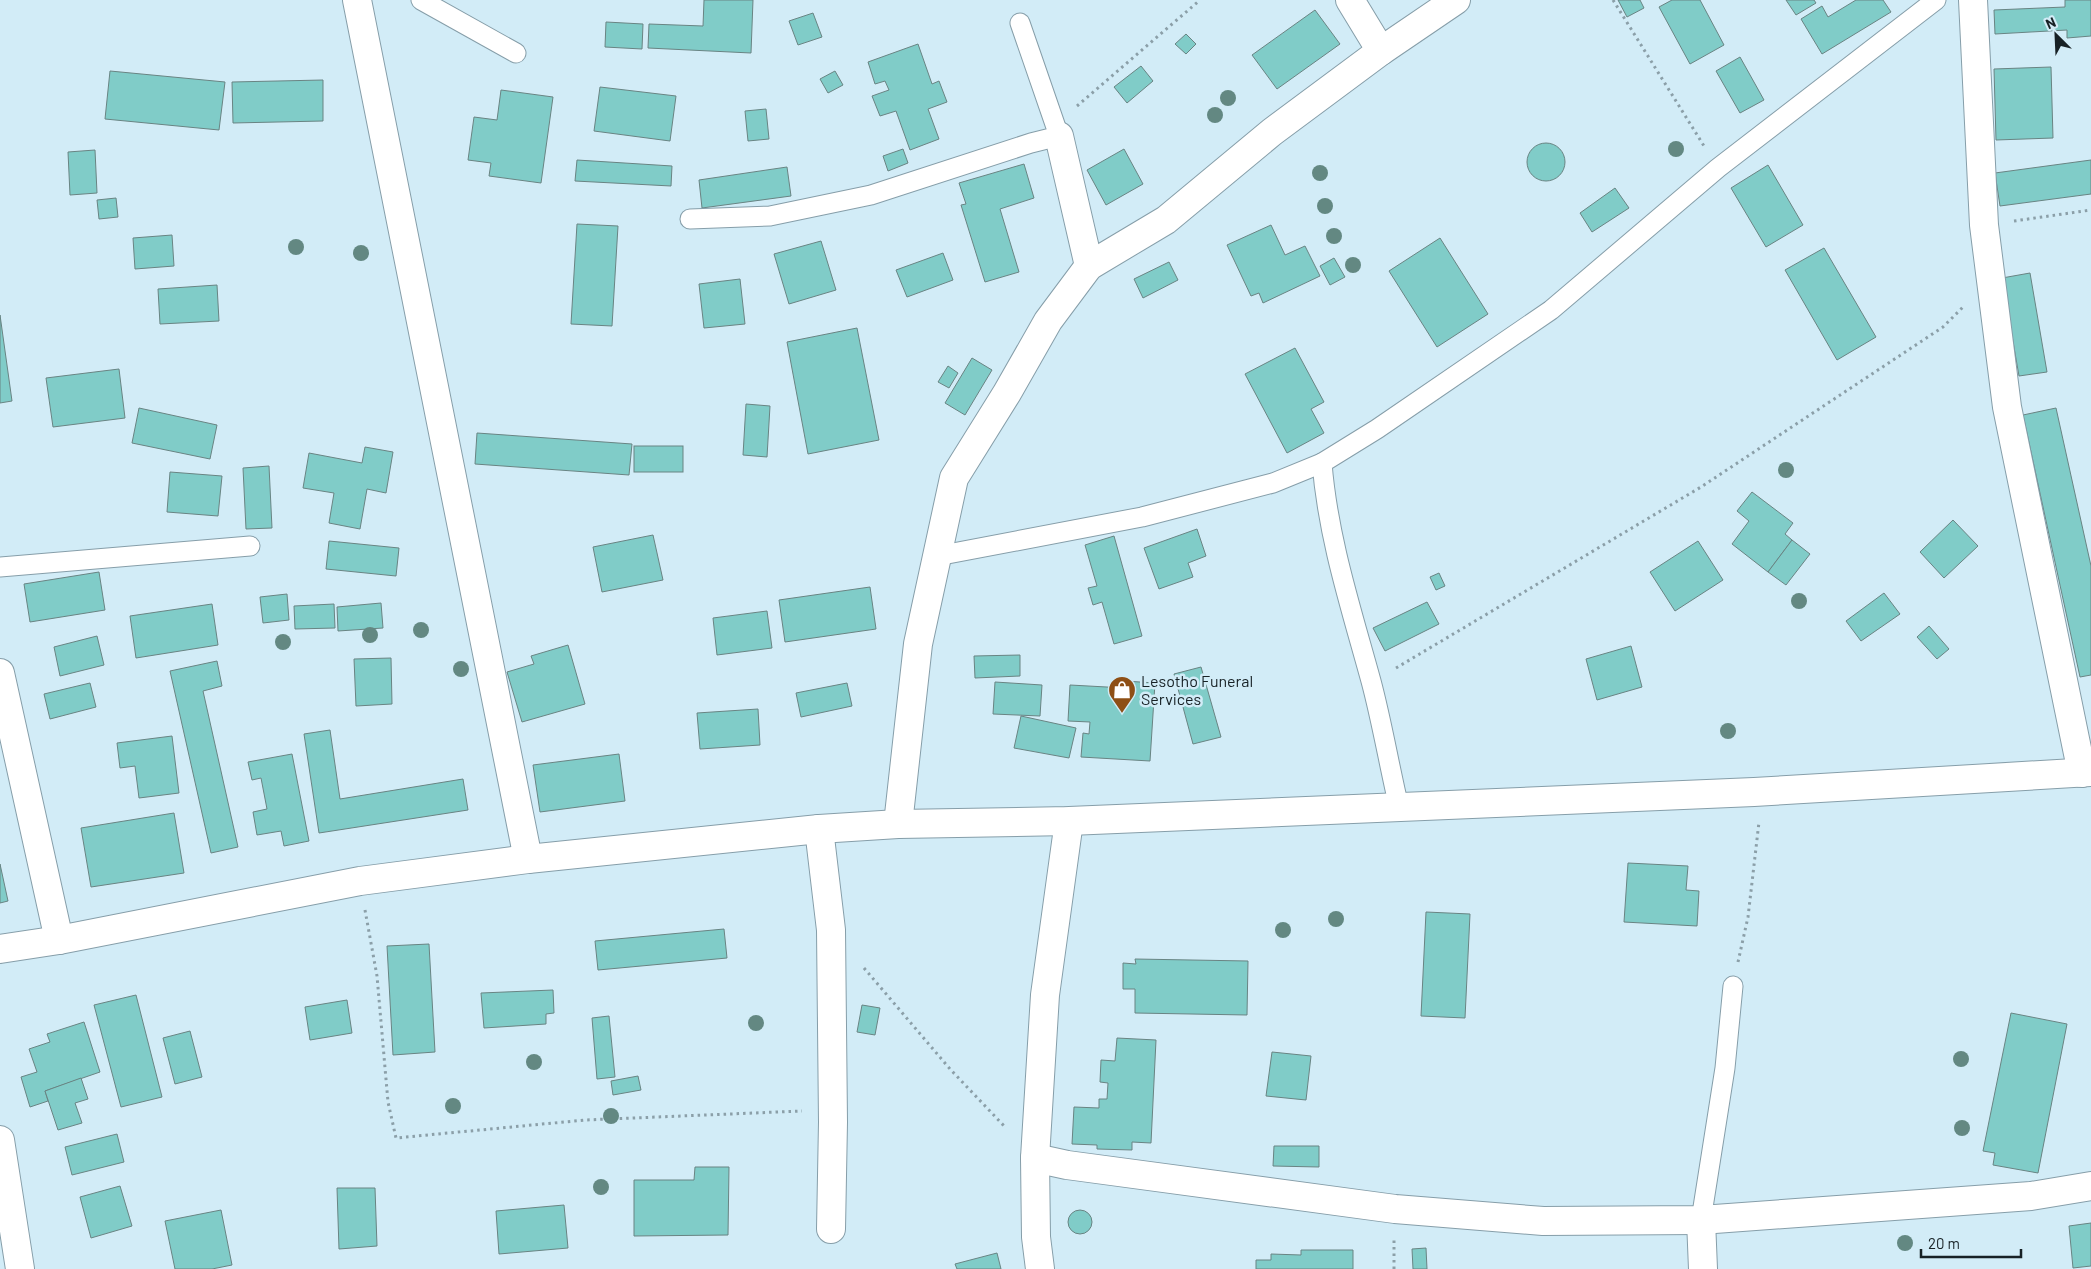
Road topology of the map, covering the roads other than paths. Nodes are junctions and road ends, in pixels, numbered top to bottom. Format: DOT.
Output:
graph roads {
  1 [pos="357,0"];
  2 [pos="421,0"];
  3 [pos="1350,0"];
  4 [pos="1456,0"];
  5 [pos="1936,0"];
  6 [pos="1973,0"];
  7 [pos="1020,23"];
  8 [pos="1381,51"];
  9 [pos="516,53"];
  10 [pos="1057,130"];
  11 [pos="690,219"];
  12 [pos="1089,266"];
  13 [pos="1322,463"];
  14 [pos="250,546"];
  15 [pos="937,556"];
  16 [pos="0,567"];
  17 [pos="1,686"];
  18 [pos="2086,773"];
  19 [pos="1399,807"];
  20 [pos="1069,822"];
  21 [pos="898,824"];
  22 [pos="819,829"];
  23 [pos="528,859"];
  24 [pos="59,940"];
  25 [pos="0,949"];
  26 [pos="1733,986"];
  27 [pos="0,1140"];
  28 [pos="1035,1158"];
  29 [pos="2091,1186"];
  30 [pos="1701,1220"];
  31 [pos="830,1229"];
  32 [pos="20,1269"];
  33 [pos="1040,1269"];
  34 [pos="1703,1269"];
  1 -- 23 [label="street"];
  2 -- 9 [label="lane"];
  3 -- 8 [label="street"];
  4 -- 8 [label="street"];
  5 -- 13 [label="lane"];
  6 -- 18 [label="street"];
  7 -- 10 [label="lane"];
  8 -- 12 [label="street"];
  10 -- 11 [label="lane"];
  10 -- 12 [label="street"];
  12 -- 15 [label="street"];
  13 -- 15 [label="lane"];
  13 -- 19 [label="lane"];
  14 -- 16 [label="lane"];
  15 -- 21 [label="street"];
  17 -- 24 [label="street"];
  18 -- 19 [label="street"];
  19 -- 20 [label="street"];
  20 -- 21 [label="street"];
  20 -- 28 [label="street"];
  21 -- 22 [label="street"];
  22 -- 23 [label="street"];
  22 -- 31 [label="street"];
  23 -- 24 [label="street"];
  24 -- 25 [label="street"];
  26 -- 30 [label="lane"];
  27 -- 32 [label="street"];
  28 -- 30 [label="street"];
  28 -- 33 [label="street"];
  29 -- 30 [label="street"];
  30 -- 34 [label="street"];
}
